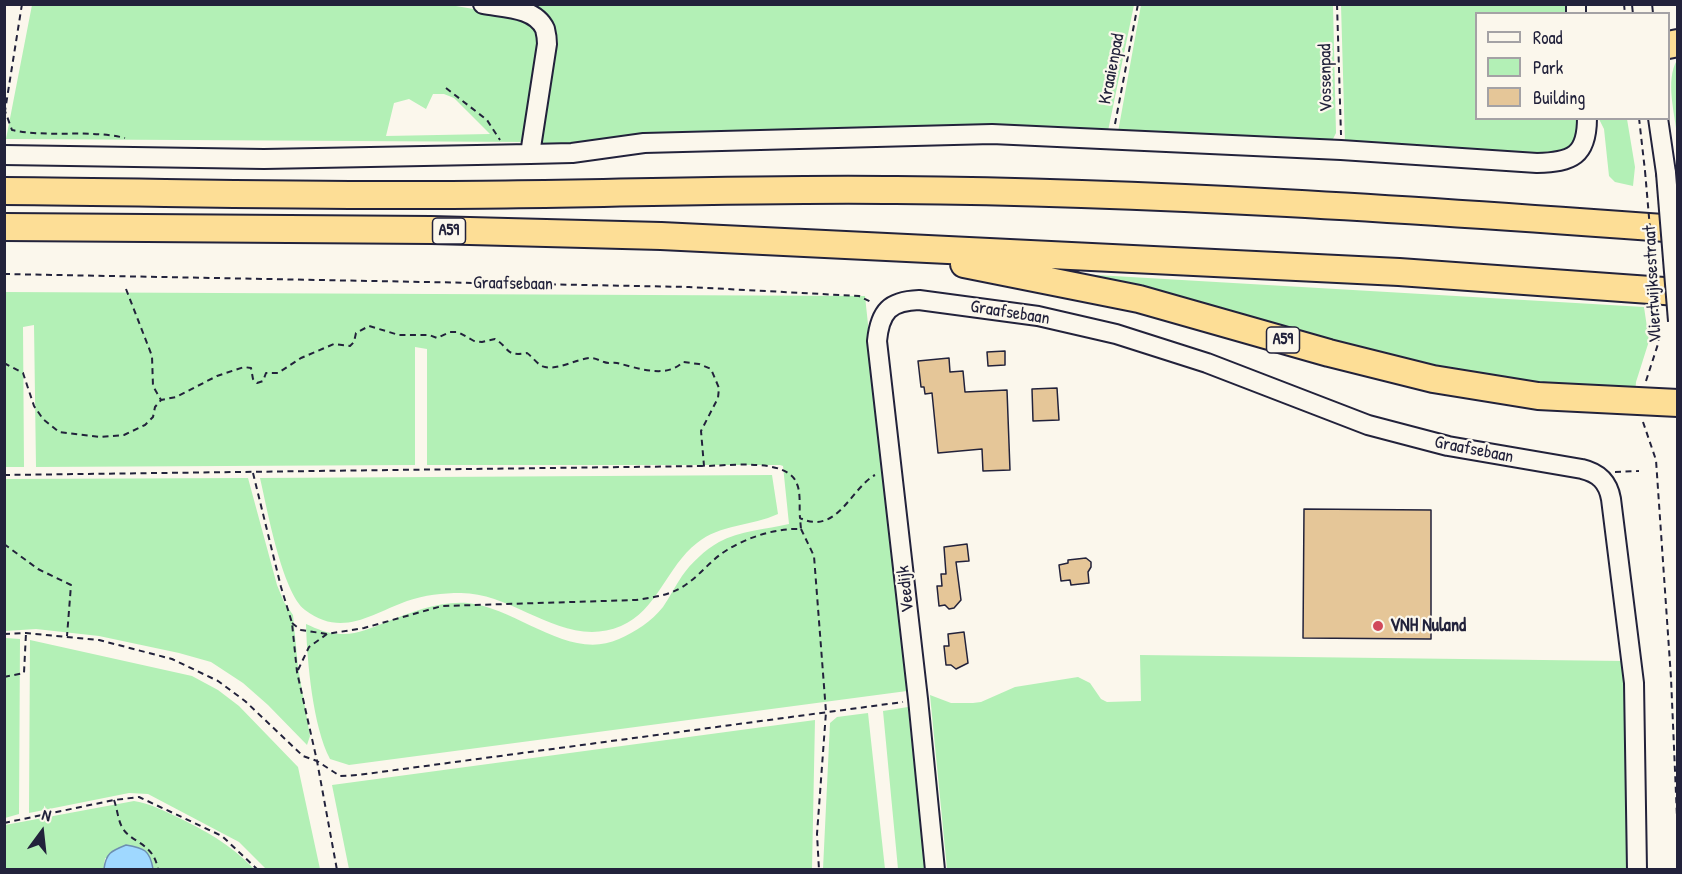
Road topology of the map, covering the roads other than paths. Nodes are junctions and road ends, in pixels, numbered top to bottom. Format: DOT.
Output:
graph roads {
  1 [pos="483,4"];
  2 [pos="1587,120"];
  3 [pos="1658,120"];
  4 [pos="530,154"];
  5 [pos="4,155"];
  6 [pos="4,190"];
  7 [pos="1677,212"];
  8 [pos="1489,215"];
  9 [pos="4,227"];
  10 [pos="1677,229"];
  11 [pos="894,248"];
  12 [pos="1677,292"];
  13 [pos="887,310"];
  14 [pos="1677,321"];
  15 [pos="1677,403"];
  16 [pos="935,870"];
  17 [pos="1637,870"];
  1 -- 4 [label="street"];
  2 -- 4 [label="street"];
  3 -- 14 [label="street, Vliertwijksestraat, bridge"];
  4 -- 5 [label="street"];
  6 -- 8 [label="highway, A59"];
  7 -- 8 [label="highway, A59"];
  8 -- 10 [label="highway, A59"];
  9 -- 11 [label="highway, A59"];
  11 -- 12 [label="highway, A59"];
  11 -- 15 [label="highway, A59"];
  13 -- 16 [label="street, Veedijk"];
  13 -- 17 [label="street, Graafsebaan"];
}
